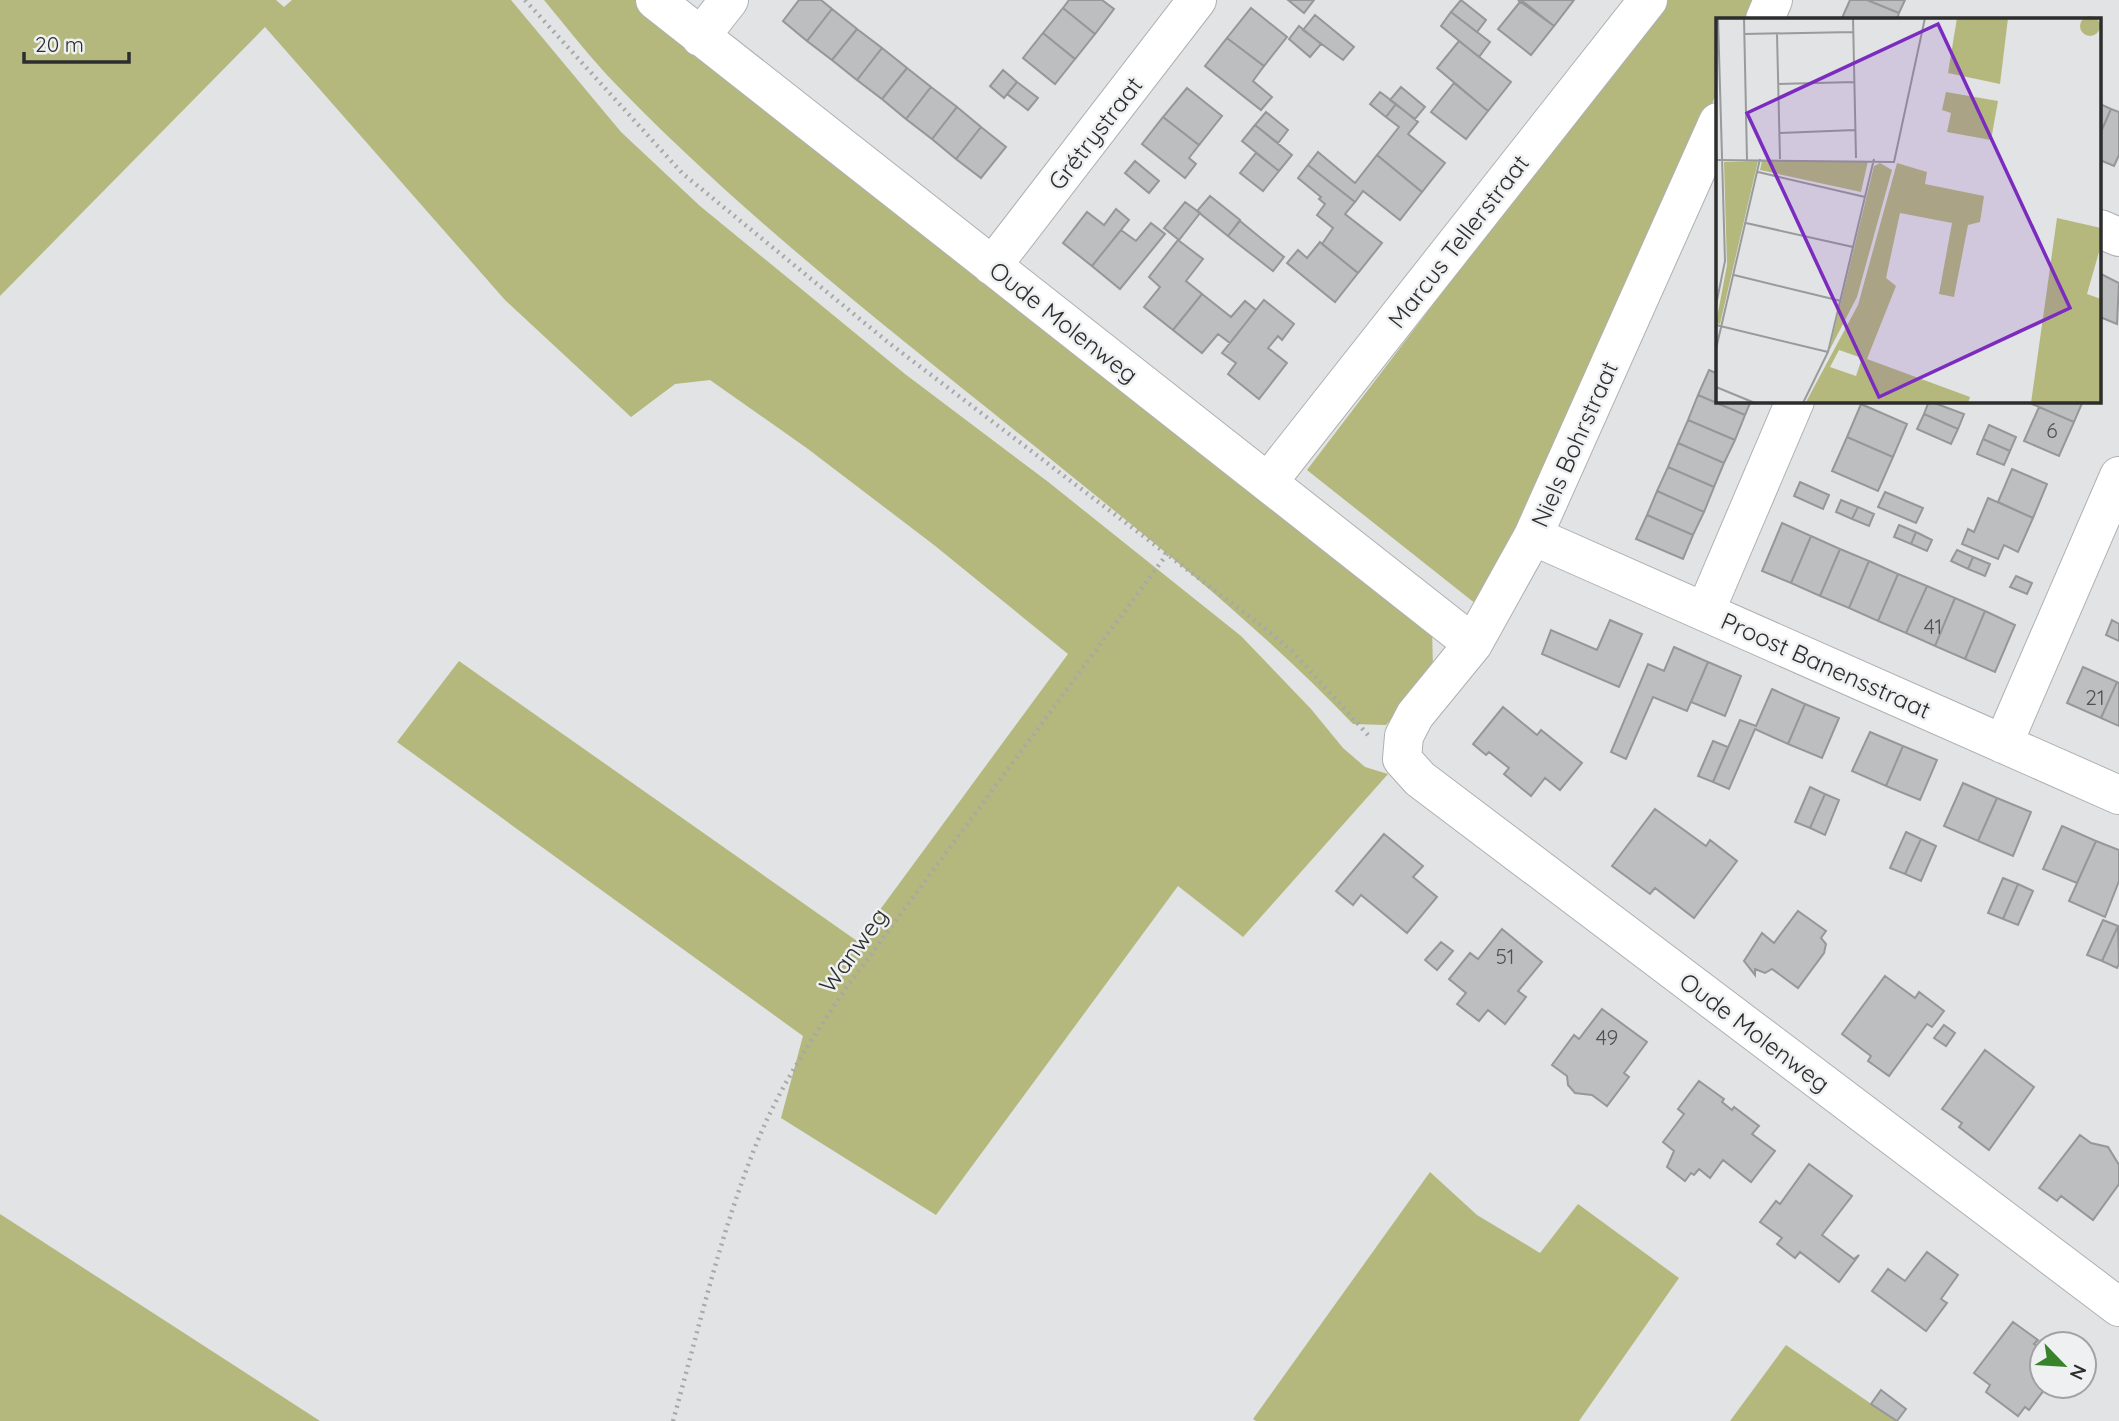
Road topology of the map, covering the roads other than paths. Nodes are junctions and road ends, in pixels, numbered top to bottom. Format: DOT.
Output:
graph roads {
  1 [pos="655,0"];
  2 [pos="729,0"];
  3 [pos="1197,0"];
  4 [pos="1648,0"];
  5 [pos="1773,0"];
  6 [pos="1765,18"];
  7 [pos="700,37"];
  8 [pos="1716,126"];
  9 [pos="2102,230"];
  10 [pos="2119,237"];
  11 [pos="992,266"];
  12 [pos="1795,402"];
  13 [pos="2119,476"];
  14 [pos="1268,482"];
  15 [pos="1533,536"];
  16 [pos="1705,612"];
  17 [pos="1473,644"];
  18 [pos="1385,743"];
  19 [pos="2003,744"];
  20 [pos="2119,795"];
  21 [pos="2119,1307"];
  1 -- 7 [label="street, Oude Molenweg"];
  2 -- 7 [label="street"];
  3 -- 11 [label="street, Grétrystraat"];
  4 -- 14 [label="street, Marcus Tellerstraat"];
  5 -- 6 [label="street"];
  7 -- 11 [label="street, Oude Molenweg"];
  8 -- 15 [label="street, Niels Bohrstraat"];
  9 -- 10 [label="street"];
  11 -- 14 [label="street, Oude Molenweg"];
  12 -- 16 [label="street"];
  13 -- 19 [label="street"];
  14 -- 17 [label="street, Oude Molenweg"];
  15 -- 16 [label="street, Proost Banensstraat"];
  15 -- 17 [label="street, Niels Bohrstraat"];
  16 -- 19 [label="street, Proost Banensstraat"];
  17 -- 18 [label="street, Niels Bohrstraat"];
  18 -- 21 [label="street, Oude Molenweg"];
  19 -- 20 [label="street, Proost Banensstraat"];
}
